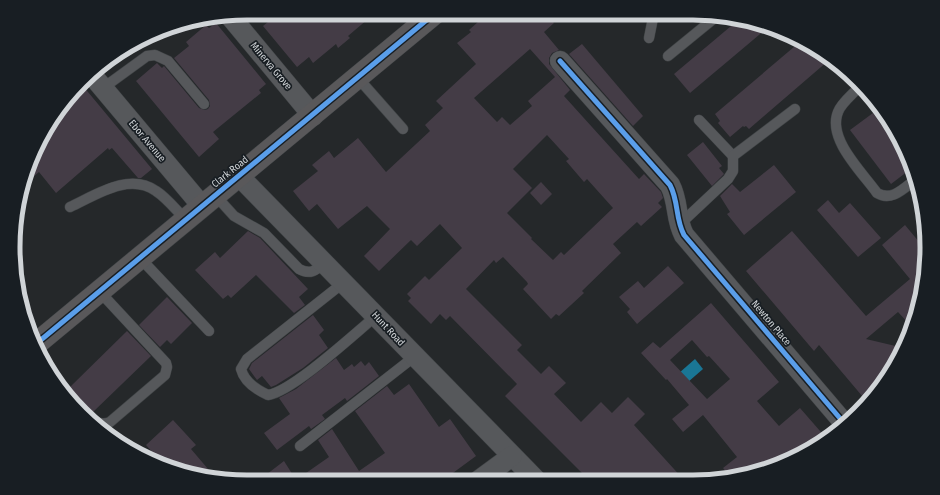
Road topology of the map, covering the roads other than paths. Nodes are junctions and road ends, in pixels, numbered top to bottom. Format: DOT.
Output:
graph roads {
  1 [pos="233,20"];
  2 [pos="421,20"];
  3 [pos="653,20"];
  4 [pos="711,21"];
  5 [pos="649,38"];
  6 [pos="668,56"];
  7 [pos="560,61"];
  8 [pos="358,78"];
  9 [pos="97,82"];
  10 [pos="856,90"];
  11 [pos="204,104"];
  12 [pos="795,109"];
  13 [pos="313,116"];
  14 [pos="699,120"];
  15 [pos="403,129"];
  16 [pos="733,156"];
  17 [pos="239,176"];
  18 [pos="910,183"];
  19 [pos="70,207"];
  20 [pos="201,207"];
  21 [pos="681,230"];
  22 [pos="140,258"];
  23 [pos="325,263"];
  24 [pos="343,283"];
  25 [pos="100,292"];
  26 [pos="376,316"];
  27 [pos="209,331"];
  28 [pos="40,341"];
  29 [pos="414,357"];
  30 [pos="841,420"];
  31 [pos="103,424"];
  32 [pos="300,446"];
  33 [pos="512,456"];
  34 [pos="486,475"];
  35 [pos="531,475"];
  1 -- 13 [label="street, Minerva Grove"];
  2 -- 8 [label="street, Clark Road"];
  3 -- 5 [label="lane"];
  4 -- 6 [label="lane"];
  7 -- 21 [label="street"];
  8 -- 13 [label="street, Clark Road"];
  8 -- 15 [label="lane"];
  9 -- 11 [label="lane"];
  9 -- 20 [label="street, Ebor Avenue"];
  10 -- 18 [label="lane"];
  12 -- 16 [label="lane"];
  13 -- 17 [label="street, Clark Road"];
  14 -- 16 [label="lane"];
  16 -- 21 [label="lane"];
  17 -- 20 [label="street, Clark Road"];
  17 -- 23 [label="street, Hunt Road"];
  19 -- 20 [label="lane"];
  20 -- 22 [label="street, Clark Road"];
  20 -- 23 [label="lane"];
  21 -- 30 [label="street, Newton Place"];
  22 -- 25 [label="street, Clark Road"];
  22 -- 27 [label="lane"];
  23 -- 24 [label="street, Hunt Road"];
  24 -- 26 [label="street, Hunt Road"];
  24 -- 26 [label="lane"];
  25 -- 28 [label="street, Clark Road"];
  25 -- 31 [label="lane"];
  26 -- 29 [label="street, Hunt Road"];
  29 -- 32 [label="lane"];
  29 -- 33 [label="street, Hunt Road"];
  33 -- 34 [label="street"];
  33 -- 35 [label="street, Hunt Road"];
}
